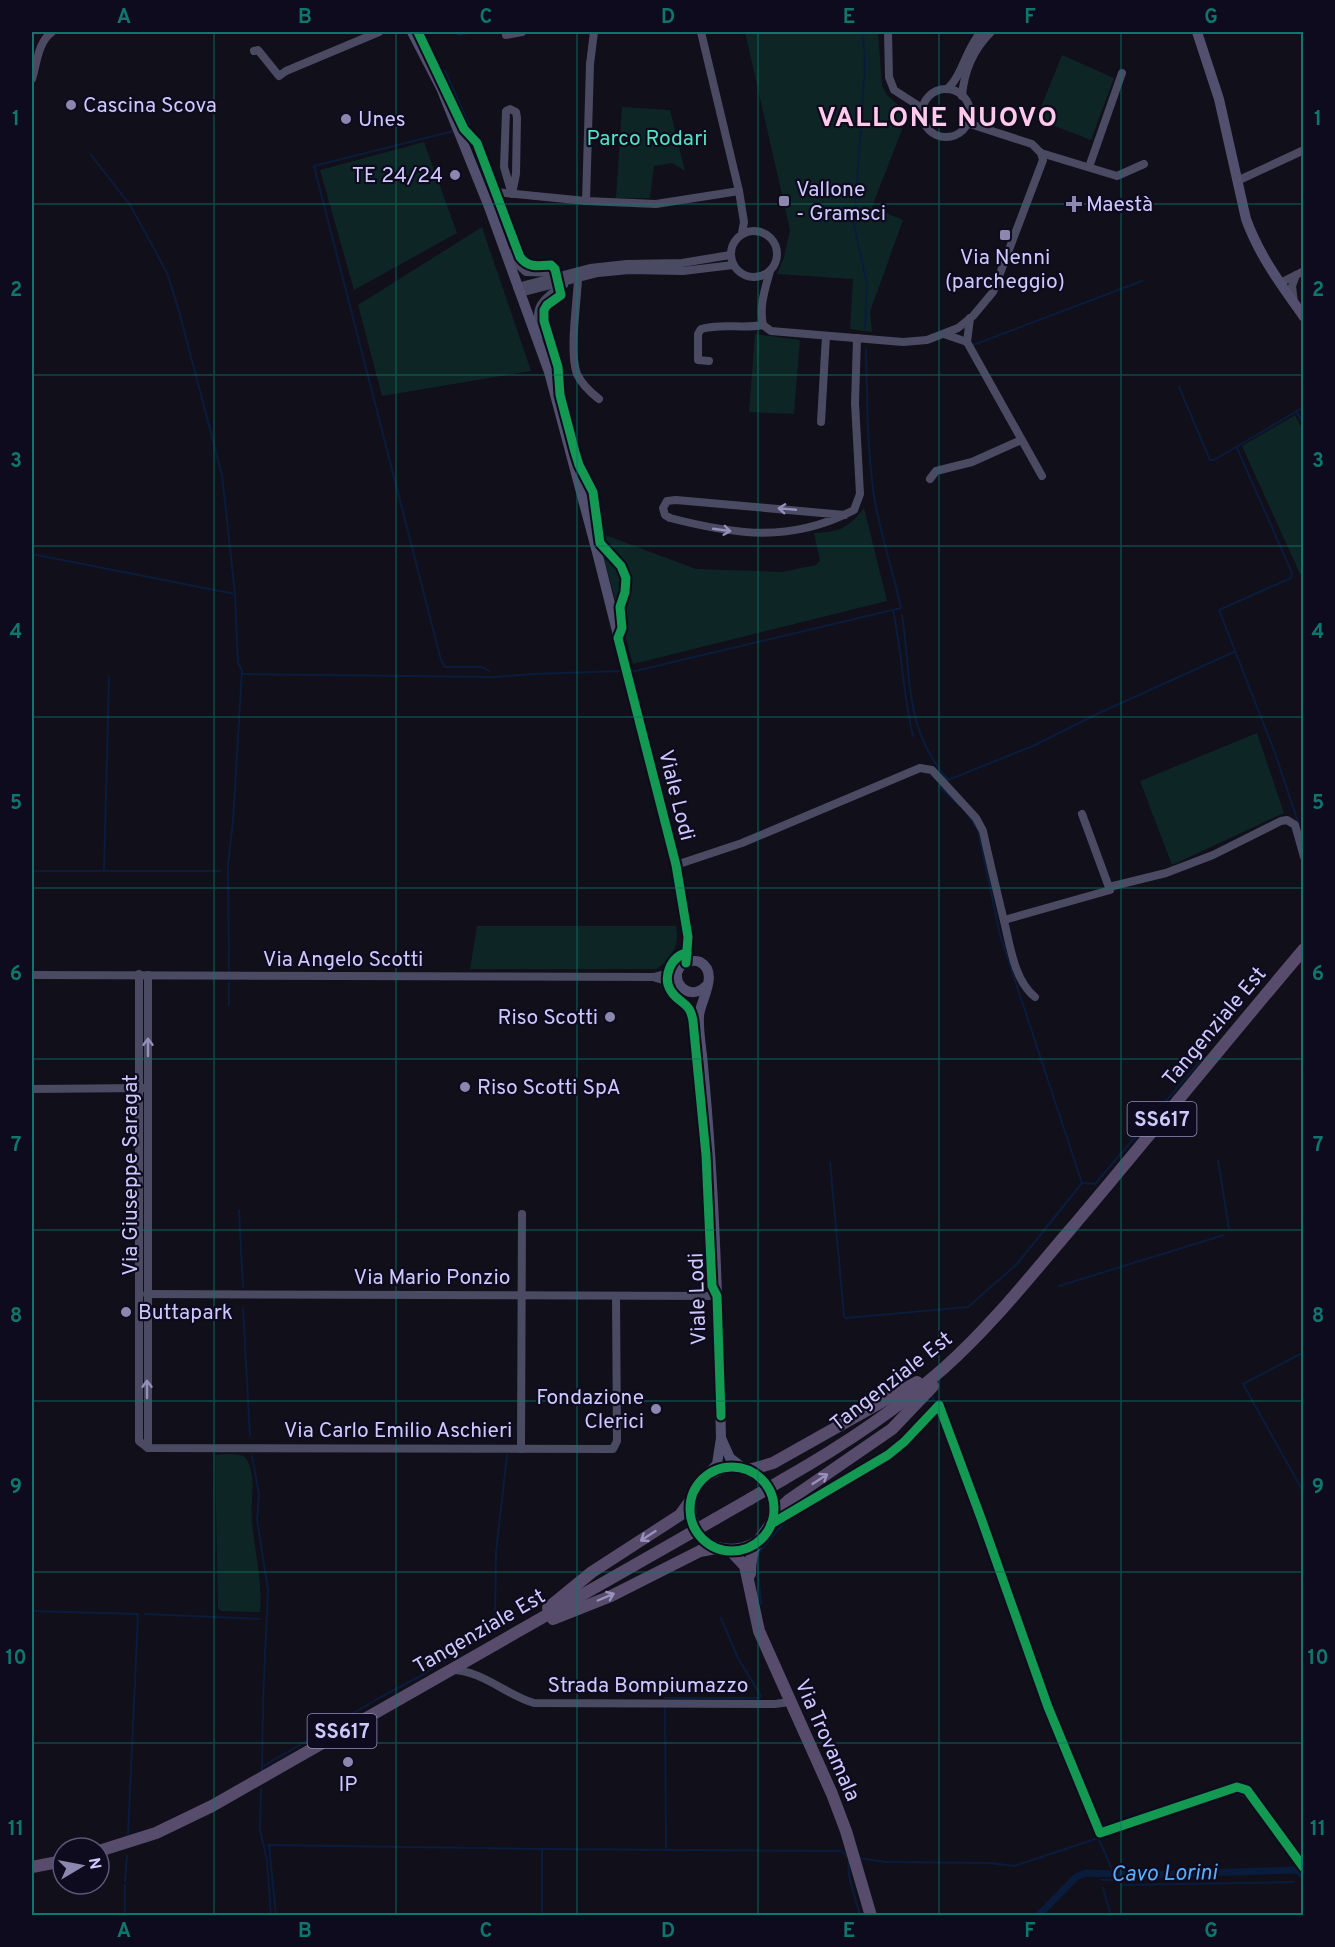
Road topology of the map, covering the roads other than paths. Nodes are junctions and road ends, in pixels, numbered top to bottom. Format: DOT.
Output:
graph roads {
  1 [pos="52,32"];
  2 [pos="380,32"];
  3 [pos="412,32"];
  4 [pos="522,32"];
  5 [pos="592,32"];
  6 [pos="701,32"];
  7 [pos="888,32"];
  8 [pos="981,32"];
  9 [pos="991,32"];
  10 [pos="1197,32"];
  11 [pos="506,35"];
  12 [pos="254,51"];
  13 [pos="1122,73"];
  14 [pos="32,79"];
  15 [pos="947,89"];
  16 [pos="962,96"];
  17 [pos="922,108"];
  18 [pos="967,123"];
  19 [pos="1304,150"];
  20 [pos="1041,153"];
  21 [pos="1144,164"];
  22 [pos="1089,167"];
  23 [pos="1237,181"];
  24 [pos="739,191"];
  25 [pos="495,192"];
  26 [pos="512,194"];
  27 [pos="586,201"];
  28 [pos="489,207"];
  29 [pos="742,208"];
  30 [pos="756,230"];
  31 [pos="742,233"];
  32 [pos="730,255"];
  33 [pos="733,265"];
  34 [pos="770,271"];
  35 [pos="568,272"];
  36 [pos="1300,273"];
  37 [pos="749,277"];
  38 [pos="574,280"];
  39 [pos="1280,283"];
  40 [pos="519,290"];
  41 [pos="763,293"];
  42 [pos="1295,304"];
  43 [pos="1304,317"];
  44 [pos="970,318"];
  45 [pos="763,325"];
  46 [pos="944,334"];
  47 [pos="826,339"];
  48 [pos="857,339"];
  49 [pos="967,342"];
  50 [pos="709,361"];
  51 [pos="549,372"];
  52 [pos="599,399"];
  53 [pos="821,422"];
  54 [pos="1021,440"];
  55 [pos="1042,476"];
  56 [pos="930,479"];
  57 [pos="813,511"];
  58 [pos="845,515"];
  59 [pos="812,527"];
  60 [pos="1082,814"];
  61 [pos="1304,857"];
  62 [pos="676,866"];
  63 [pos="1109,887"];
  64 [pos="1004,920"];
  65 [pos="688,937"];
  66 [pos="1304,948"];
  67 [pos="701,963"];
  68 [pos="682,967"];
  69 [pos="139,974"];
  70 [pos="32,975"];
  71 [pos="148,975"];
  72 [pos="654,977"];
  73 [pos="706,986"];
  74 [pos="684,989"];
  75 [pos="1035,997"];
  76 [pos="699,1016"];
  77 [pos="144,1088"];
  78 [pos="32,1089"];
  79 [pos="522,1214"];
  80 [pos="1021,1289"];
  81 [pos="147,1294"];
  82 [pos="521,1295"];
  83 [pos="616,1296"];
  84 [pos="717,1296"];
  85 [pos="721,1438"];
  86 [pos="148,1448"];
  87 [pos="521,1449"];
  88 [pos="746,1469"];
  89 [pos="703,1478"];
  90 [pos="691,1498"];
  91 [pos="774,1514"];
  92 [pos="756,1543"];
  93 [pos="716,1548"];
  94 [pos="731,1551"];
  95 [pos="749,1581"];
  96 [pos="532,1624"];
  97 [pos="473,1657"];
  98 [pos="449,1670"];
  99 [pos="477,1675"];
  100 [pos="790,1702"];
  101 [pos="111,1847"];
  102 [pos="51,1863"];
  103 [pos="32,1867"];
  104 [pos="871,1916"];
  1 -- 14 [label="street"];
  2 -- 12 [label="street"];
  3 -- 28 [label="street, Viale Lodi"];
  4 -- 11 [label="street"];
  5 -- 27 [label="street"];
  6 -- 24 [label="street"];
  7 -- 17 [label="street"];
  8 -- 15 [label="street"];
  9 -- 16 [label="street"];
  10 -- 23 [label="street"];
  13 -- 22 [label="street"];
  15 -- 16 [label="street"];
  15 -- 17 [label="street"];
  16 -- 18 [label="street"];
  17 -- 18 [label="street"];
  18 -- 20 [label="street"];
  19 -- 23 [label="street"];
  20 -- 22 [label="street"];
  20 -- 44 [label="street"];
  21 -- 22 [label="street"];
  23 -- 39 [label="street"];
  24 -- 27 [label="street"];
  24 -- 29 [label="street"];
  25 -- 26 [label="street"];
  26 -- 26 [label="street"];
  26 -- 27 [label="street"];
  28 -- 35 [label="street"];
  28 -- 40 [label="street, Viale Lodi"];
  29 -- 30 [label="street"];
  29 -- 31 [label="street"];
  30 -- 31 [label="street"];
  30 -- 34 [label="street"];
  31 -- 32 [label="street"];
  32 -- 33 [label="street"];
  32 -- 35 [label="street"];
  33 -- 37 [label="street"];
  33 -- 38 [label="street"];
  34 -- 37 [label="street"];
  34 -- 41 [label="street"];
  35 -- 40 [label="street"];
  36 -- 39 [label="street"];
  36 -- 42 [label="street"];
  37 -- 41 [label="street"];
  38 -- 40 [label="street"];
  38 -- 51 [label="street"];
  38 -- 52 [label="street"];
  39 -- 42 [label="street"];
  40 -- 51 [label="street, Viale Lodi"];
  41 -- 45 [label="street"];
  42 -- 43 [label="street"];
  44 -- 46 [label="street"];
  44 -- 49 [label="street"];
  45 -- 47 [label="street"];
  45 -- 50 [label="street"];
  46 -- 48 [label="street"];
  46 -- 49 [label="street"];
  47 -- 48 [label="street"];
  47 -- 53 [label="street"];
  48 -- 58 [label="street"];
  49 -- 54 [label="street"];
  51 -- 62 [label="street, Viale Lodi"];
  54 -- 55 [label="street"];
  54 -- 56 [label="street"];
  57 -- 58 [label="street"];
  57 -- 59 [label="street"];
  57 -- 59 [label="street, one-way"];
  58 -- 59 [label="street"];
  60 -- 63 [label="street"];
  61 -- 63 [label="street"];
  62 -- 64 [label="street"];
  62 -- 65 [label="street, Viale Lodi"];
  63 -- 64 [label="street"];
  64 -- 75 [label="street"];
  65 -- 67 [label="street, Viale Lodi"];
  65 -- 68 [label="street, Viale Lodi"];
  66 -- 80 [label="main road, Tangenziale Est / SS617"];
  67 -- 68 [label="street"];
  67 -- 73 [label="street"];
  68 -- 72 [label="street, Via Angelo Scotti"];
  68 -- 74 [label="street"];
  69 -- 70 [label="street, Via Angelo Scotti"];
  69 -- 71 [label="street, Via Angelo Scotti"];
  69 -- 77 [label="street, Via Giuseppe Saragat"];
  71 -- 72 [label="street, Via Angelo Scotti"];
  77 -- 71 [label="street, Via Giuseppe Saragat, one-way"];
  72 -- 74 [label="street, Via Angelo Scotti"];
  73 -- 74 [label="street"];
  73 -- 76 [label="street, Viale Lodi"];
  74 -- 76 [label="street, Viale Lodi"];
  76 -- 84 [label="street, Viale Lodi"];
  77 -- 78 [label="street"];
  77 -- 81 [label="street, Via Giuseppe Saragat"];
  77 -- 86 [label="street, Via Giuseppe Saragat"];
  79 -- 82 [label="street"];
  80 -- 88 [label="main road"];
  91 -- 80 [label="main road, one-way"];
  80 -- 96 [label="main road, Tangenziale Est / SS617, bridge"];
  81 -- 82 [label="street, Via Mario Ponzio"];
  86 -- 81 [label="street, Via Giuseppe Saragat, one-way"];
  82 -- 83 [label="street, Via Mario Ponzio"];
  82 -- 87 [label="street"];
  83 -- 84 [label="street, Via Mario Ponzio"];
  83 -- 87 [label="street, Via Carlo Emilio Aschieri"];
  84 -- 85 [label="street, Viale Lodi"];
  85 -- 88 [label="street"];
  85 -- 89 [label="street, Viale Lodi"];
  86 -- 87 [label="street, Via Carlo Emilio Aschieri"];
  88 -- 89 [label="main road"];
  88 -- 91 [label="main road"];
  89 -- 90 [label="main road"];
  90 -- 93 [label="main road"];
  90 -- 96 [label="main road, one-way"];
  91 -- 92 [label="main road"];
  92 -- 94 [label="main road"];
  92 -- 95 [label="main road, Via Trovamala"];
  93 -- 94 [label="main road"];
  96 -- 93 [label="main road, one-way"];
  94 -- 95 [label="main road, Via Trovamala"];
  95 -- 100 [label="main road, Via Trovamala"];
  96 -- 97 [label="main road, Tangenziale Est / SS617"];
  97 -- 98 [label="main road, Tangenziale Est / SS617"];
  97 -- 99 [label="street"];
  98 -- 99 [label="street, Strada Bompiumazzo"];
  98 -- 101 [label="main road, Tangenziale Est / SS617"];
  99 -- 100 [label="street, Strada Bompiumazzo"];
  100 -- 104 [label="main road, Via Trovamala"];
  102 -- 103 [label="main road"];
}
